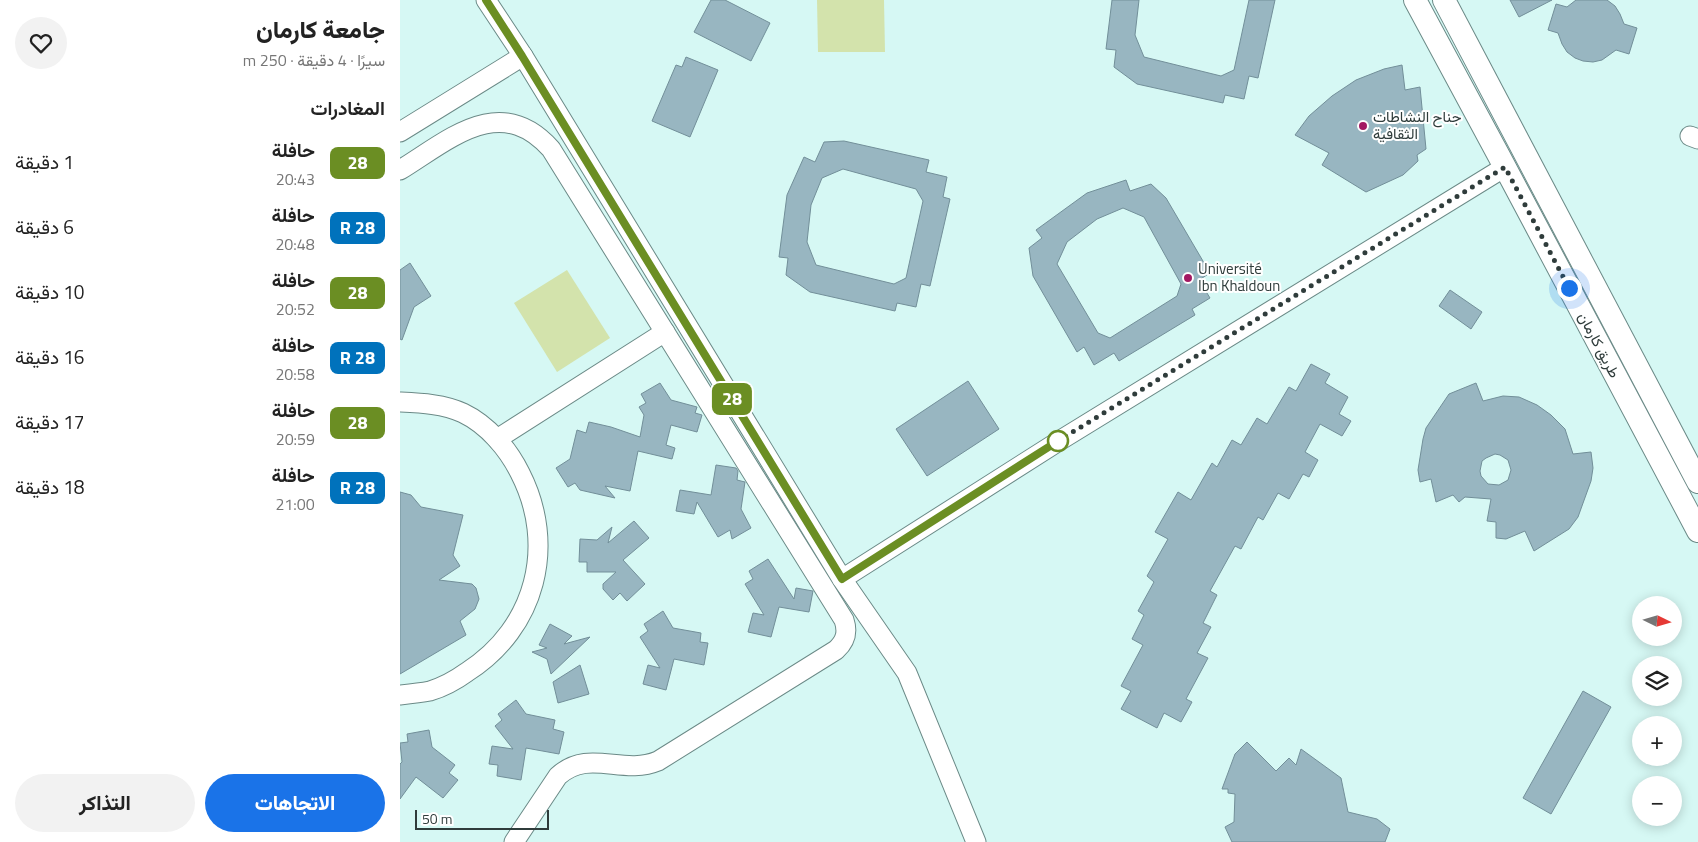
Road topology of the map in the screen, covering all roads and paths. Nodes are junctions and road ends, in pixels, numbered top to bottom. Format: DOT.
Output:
graph roads {
  1 [pos="486,0"];
  2 [pos="1415,0"];
  3 [pos="1444,0"];
  4 [pos="522,56"];
  5 [pos="400,132"];
  6 [pos="1505,167"];
  7 [pos="400,170"];
  8 [pos="665,332"];
  9 [pos="400,402"];
  10 [pos="497,439"];
  11 [pos="1698,482"];
  12 [pos="1698,531"];
  13 [pos="842,579"];
  14 [pos="400,696"];
  15 [pos="514,842"];
  16 [pos="976,842"];
  1 -- 4 [label="street"];
  2 -- 6 [label="street, طريق كارمان"];
  3 -- 11 [label="street, طريق كارمان"];
  4 -- 5 [label="street"];
  4 -- 13 [label="street"];
  6 -- 12 [label="street, طريق كارمان"];
  6 -- 13 [label="street"];
  7 -- 8 [label="street"];
  8 -- 10 [label="street"];
  8 -- 15 [label="street"];
  9 -- 10 [label="street"];
  10 -- 14 [label="street"];
  13 -- 16 [label="street"];
}
